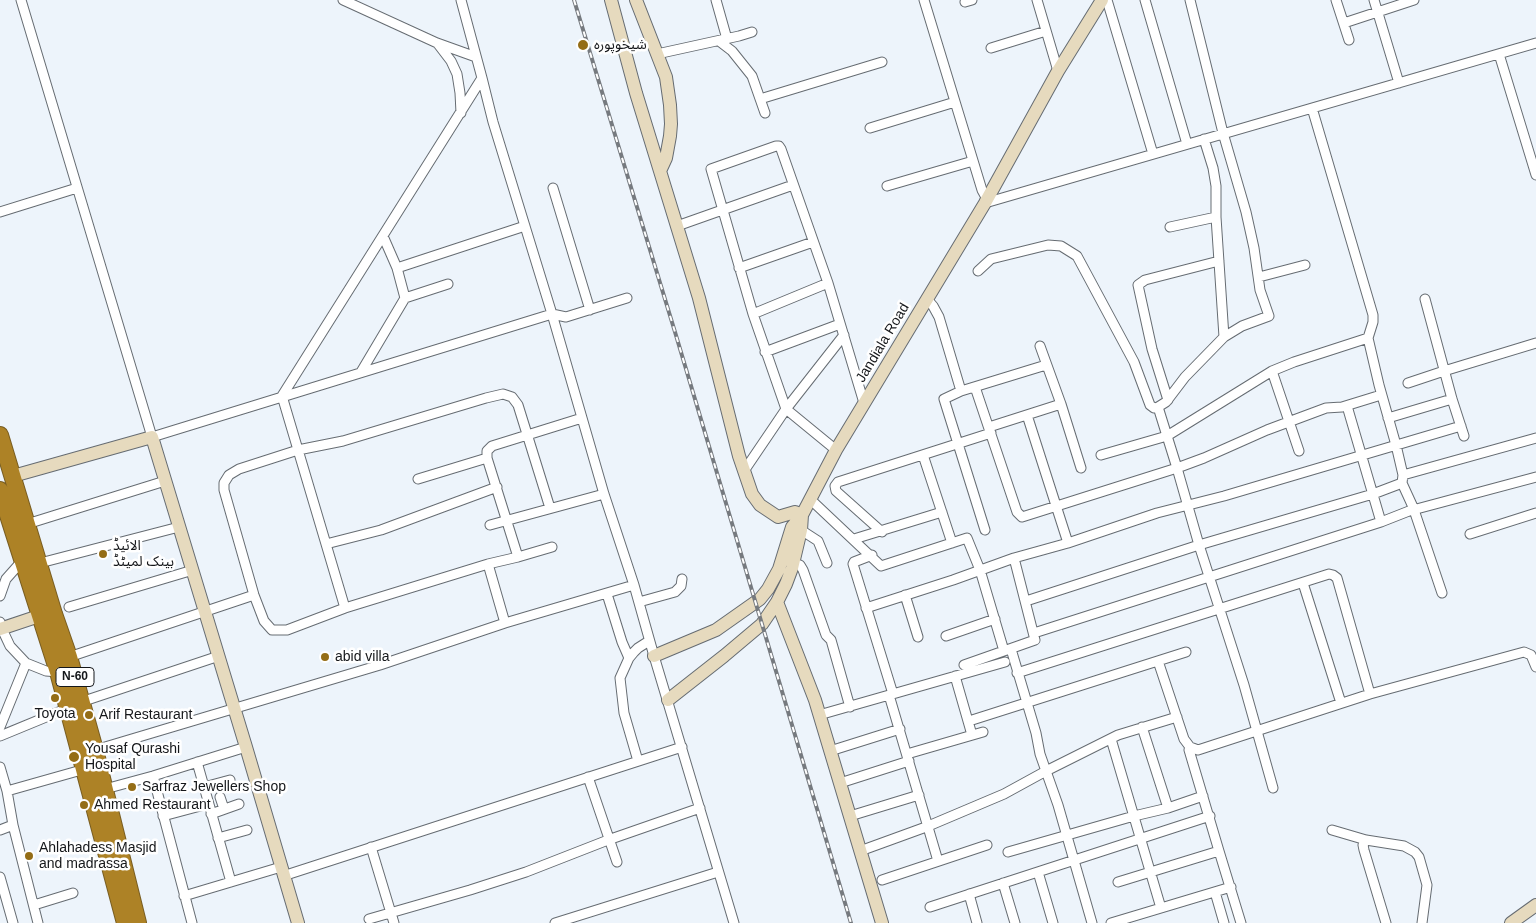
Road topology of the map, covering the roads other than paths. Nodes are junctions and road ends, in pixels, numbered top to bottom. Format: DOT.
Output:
graph roads {
  1 [pos="20,0"];
  2 [pos="343,0"];
  3 [pos="461,0"];
  4 [pos="611,0"];
  5 [pos="636,0"];
  6 [pos="716,0"];
  7 [pos="924,0"];
  8 [pos="1037,0"];
  9 [pos="1102,0"];
  10 [pos="1107,0"];
  11 [pos="1144,0"];
  12 [pos="1190,0"];
  13 [pos="1336,0"];
  14 [pos="1374,0"];
  15 [pos="1414,0"];
  16 [pos="1378,12"];
  17 [pos="1344,23"];
  18 [pos="1046,31"];
  19 [pos="752,32"];
  20 [pos="723,40"];
  21 [pos="1349,40"];
  22 [pos="437,43"];
  23 [pos="1536,43"];
  24 [pos="991,48"];
  25 [pos="657,54"];
  26 [pos="1499,54"];
  27 [pos="476,57"];
  28 [pos="882,62"];
  29 [pos="1058,72"];
  30 [pos="482,78"];
  31 [pos="1399,83"];
  32 [pos="760,99"];
  33 [pos="955,102"];
  34 [pos="1312,108"];
  35 [pos="460,113"];
  36 [pos="765,113"];
  37 [pos="870,128"];
  38 [pos="1223,133"];
  39 [pos="1204,139"];
  40 [pos="1187,144"];
  41 [pos="1153,154"];
  42 [pos="973,161"];
  43 [pos="660,171"];
  44 [pos="1536,175"];
  45 [pos="794,185"];
  46 [pos="887,186"];
  47 [pos="77,188"];
  48 [pos="553,188"];
  49 [pos="986,201"];
  50 [pos="722,211"];
  51 [pos="0,212"];
  52 [pos="1216,217"];
  53 [pos="525,226"];
  54 [pos="677,226"];
  55 [pos="1170,227"];
  56 [pos="383,236"];
  57 [pos="813,242"];
  58 [pos="1219,262"];
  59 [pos="1305,265"];
  60 [pos="397,268"];
  61 [pos="739,268"];
  62 [pos="978,271"];
  63 [pos="1259,277"];
  64 [pos="828,283"];
  65 [pos="448,284"];
  66 [pos="404,298"];
  67 [pos="627,298"];
  68 [pos="1424,299"];
  69 [pos="927,300"];
  70 [pos="590,310"];
  71 [pos="552,314"];
  72 [pos="753,314"];
  73 [pos="840,324"];
  74 [pos="844,335"];
  75 [pos="1224,337"];
  76 [pos="1368,338"];
  77 [pos="1536,343"];
  78 [pos="1040,346"];
  79 [pos="765,352"];
  80 [pos="1046,365"];
  81 [pos="1272,371"];
  82 [pos="1444,371"];
  83 [pos="361,372"];
  84 [pos="1408,383"];
  85 [pos="975,387"];
  86 [pos="961,391"];
  87 [pos="282,396"];
  88 [pos="1382,396"];
  89 [pos="1452,399"];
  90 [pos="1168,400"];
  91 [pos="864,403"];
  92 [pos="1061,404"];
  93 [pos="1347,406"];
  94 [pos="1158,407"];
  95 [pos="786,408"];
  96 [pos="1027,415"];
  97 [pos="582,418"];
  98 [pos="1388,418"];
  99 [pos="1289,422"];
  100 [pos="1461,426"];
  101 [pos="990,430"];
  102 [pos="0,435"];
  103 [pos="526,435"];
  104 [pos="1167,436"];
  105 [pos="1464,436"];
  106 [pos="152,437"];
  107 [pos="1536,438"];
  108 [pos="957,444"];
  109 [pos="1396,445"];
  110 [pos="298,450"];
  111 [pos="836,450"];
  112 [pos="1299,451"];
  113 [pos="923,455"];
  114 [pos="1101,455"];
  115 [pos="1361,455"];
  116 [pos="487,458"];
  117 [pos="1081,468"];
  118 [pos="1178,468"];
  119 [pos="744,471"];
  120 [pos="1536,477"];
  121 [pos="418,479"];
  122 [pos="1402,479"];
  123 [pos="165,481"];
  124 [pos="15,483"];
  125 [pos="497,487"];
  126 [pos="1,493"];
  127 [pos="604,494"];
  128 [pos="1372,494"];
  129 [pos="810,499"];
  130 [pos="1056,506"];
  131 [pos="1188,506"];
  132 [pos="550,508"];
  133 [pos="1413,510"];
  134 [pos="942,512"];
  135 [pos="1536,513"];
  136 [pos="802,515"];
  137 [pos="507,520"];
  138 [pos="1381,522"];
  139 [pos="27,524"];
  140 [pos="490,525"];
  141 [pos="179,526"];
  142 [pos="802,530"];
  143 [pos="985,530"];
  144 [pos="882,532"];
  145 [pos="1470,534"];
  146 [pos="854,539"];
  147 [pos="952,543"];
  148 [pos="1068,543"];
  149 [pos="326,544"];
  150 [pos="1199,545"];
  151 [pos="552,547"];
  152 [pos="872,555"];
  153 [pos="518,557"];
  154 [pos="1014,558"];
  155 [pos="22,561"];
  156 [pos="40,563"];
  157 [pos="793,563"];
  158 [pos="827,563"];
  159 [pos="488,564"];
  160 [pos="193,570"];
  161 [pos="980,570"];
  162 [pos="1210,577"];
  163 [pos="682,578"];
  164 [pos="1304,583"];
  165 [pos="2,584"];
  166 [pos="634,585"];
  167 [pos="1442,593"];
  168 [pos="607,594"];
  169 [pos="254,595"];
  170 [pos="905,595"];
  171 [pos="0,596"];
  172 [pos="639,602"];
  173 [pos="777,602"];
  174 [pos="1026,602"];
  175 [pos="69,607"];
  176 [pos="345,608"];
  177 [pos="866,608"];
  178 [pos="1220,609"];
  179 [pos="205,612"];
  180 [pos="39,616"];
  181 [pos="994,619"];
  182 [pos="505,624"];
  183 [pos="0,627"];
  184 [pos="1034,633"];
  185 [pos="946,636"];
  186 [pos="918,637"];
  187 [pos="650,641"];
  188 [pos="1007,650"];
  189 [pos="1186,652"];
  190 [pos="219,656"];
  191 [pos="654,656"];
  192 [pos="69,657"];
  193 [pos="629,658"];
  194 [pos="1158,661"];
  195 [pos="1005,662"];
  196 [pos="26,663"];
  197 [pos="964,665"];
  198 [pos="1536,667"];
  199 [pos="58,672"];
  200 [pos="1017,673"];
  201 [pos="955,676"];
  202 [pos="1370,694"];
  203 [pos="891,695"];
  204 [pos="668,700"];
  205 [pos="1026,703"];
  206 [pos="1341,703"];
  207 [pos="75,705"];
  208 [pos="850,707"];
  209 [pos="234,708"];
  210 [pos="819,715"];
  211 [pos="1176,716"];
  212 [pos="969,721"];
  213 [pos="1,722"];
  214 [pos="1142,728"];
  215 [pos="900,729"];
  216 [pos="1257,730"];
  217 [pos="983,732"];
  218 [pos="972,735"];
  219 [pos="0,736"];
  220 [pos="1111,739"];
  221 [pos="246,747"];
  222 [pos="1190,747"];
  223 [pos="682,748"];
  224 [pos="95,750"];
  225 [pos="830,751"];
  226 [pos="908,757"];
  227 [pos="197,762"];
  228 [pos="638,762"];
  229 [pos="0,767"];
  230 [pos="85,769"];
  231 [pos="1046,771"];
  232 [pos="153,776"];
  233 [pos="588,777"];
  234 [pos="230,780"];
  235 [pos="840,784"];
  236 [pos="204,787"];
  237 [pos="1273,788"];
  238 [pos="105,789"];
  239 [pos="7,791"];
  240 [pos="919,795"];
  241 [pos="1203,796"];
  242 [pos="220,797"];
  243 [pos="208,804"];
  244 [pos="239,804"];
  245 [pos="700,808"];
  246 [pos="1168,808"];
  247 [pos="224,810"];
  248 [pos="211,814"];
  249 [pos="164,816"];
  250 [pos="850,816"];
  251 [pos="1134,816"];
  252 [pos="1210,816"];
  253 [pos="13,825"];
  254 [pos="928,826"];
  255 [pos="0,830"];
  256 [pos="248,830"];
  257 [pos="1332,830"];
  258 [pos="1068,836"];
  259 [pos="218,838"];
  260 [pos="1141,838"];
  261 [pos="608,840"];
  262 [pos="1366,840"];
  263 [pos="986,845"];
  264 [pos="371,848"];
  265 [pos="860,850"];
  266 [pos="1218,851"];
  267 [pos="1008,852"];
  268 [pos="1074,860"];
  269 [pos="617,862"];
  270 [pos="938,862"];
  271 [pos="282,871"];
  272 [pos="718,872"];
  273 [pos="1038,872"];
  274 [pos="1151,873"];
  275 [pos="0,877"];
  276 [pos="882,880"];
  277 [pos="231,882"];
  278 [pos="1118,882"];
  279 [pos="1003,883"];
  280 [pos="1231,887"];
  281 [pos="1215,892"];
  282 [pos="73,893"];
  283 [pos="969,894"];
  284 [pos="184,896"];
  285 [pos="34,905"];
  286 [pos="1536,905"];
  287 [pos="930,907"];
  288 [pos="1161,908"];
  289 [pos="391,913"];
  290 [pos="369,919"];
  291 [pos="1134,920"];
  292 [pos="13,923"];
  293 [pos="38,923"];
  294 [pos="125,923"];
  295 [pos="138,923"];
  296 [pos="192,923"];
  297 [pos="298,923"];
  298 [pos="394,923"];
  299 [pos="555,923"];
  300 [pos="734,923"];
  301 [pos="882,923"];
  302 [pos="977,923"];
  303 [pos="1015,923"];
  304 [pos="1053,923"];
  305 [pos="1092,923"];
  306 [pos="1111,923"];
  307 [pos="1224,923"];
  308 [pos="1241,923"];
  309 [pos="1386,923"];
  310 [pos="1422,923"];
  311 [pos="1511,923"];
  1 -- 47 [label="street"];
  2 -- 22 [label="street"];
  3 -- 27 [label="street"];
  4 -- 43 [label="street"];
  5 -- 25 [label="street"];
  6 -- 20 [label="street"];
  7 -- 33 [label="street"];
  8 -- 18 [label="street"];
  9 -- 29 [label="street, Jandiala Road"];
  10 -- 41 [label="street"];
  11 -- 40 [label="street"];
  12 -- 38 [label="street"];
  13 -- 17 [label="street"];
  14 -- 16 [label="street"];
  15 -- 16 [label="street"];
  16 -- 17 [label="street"];
  16 -- 31 [label="street"];
  17 -- 21 [label="street"];
  18 -- 24 [label="street"];
  18 -- 29 [label="street"];
  19 -- 20 [label="street"];
  20 -- 25 [label="street"];
  20 -- 32 [label="street"];
  22 -- 27 [label="street"];
  22 -- 35 [label="street"];
  23 -- 26 [label="street"];
  25 -- 43 [label="street"];
  26 -- 31 [label="street"];
  26 -- 44 [label="street"];
  27 -- 30 [label="street"];
  28 -- 32 [label="street"];
  29 -- 49 [label="street, Jandiala Road"];
  30 -- 35 [label="street"];
  30 -- 53 [label="street"];
  31 -- 34 [label="street"];
  32 -- 36 [label="street"];
  33 -- 37 [label="street"];
  33 -- 42 [label="street"];
  34 -- 38 [label="street"];
  34 -- 76 [label="street"];
  35 -- 56 [label="street"];
  38 -- 39 [label="street"];
  38 -- 63 [label="street"];
  39 -- 40 [label="street"];
  39 -- 52 [label="street"];
  40 -- 41 [label="street"];
  41 -- 49 [label="street"];
  42 -- 46 [label="street"];
  42 -- 49 [label="street"];
  43 -- 54 [label="street"];
  45 -- 50 [label="street"];
  45 -- 50 [label="street"];
  45 -- 57 [label="street"];
  47 -- 51 [label="street"];
  47 -- 106 [label="street"];
  48 -- 70 [label="street"];
  49 -- 69 [label="street, Jandiala Road"];
  50 -- 54 [label="street"];
  50 -- 61 [label="street"];
  52 -- 55 [label="street"];
  52 -- 58 [label="street"];
  53 -- 60 [label="street"];
  53 -- 71 [label="street"];
  54 -- 119 [label="street"];
  56 -- 60 [label="street"];
  56 -- 87 [label="street"];
  57 -- 61 [label="street"];
  57 -- 64 [label="street"];
  58 -- 75 [label="street"];
  58 -- 90 [label="street"];
  59 -- 63 [label="street"];
  60 -- 66 [label="street"];
  61 -- 72 [label="street"];
  62 -- 94 [label="street"];
  63 -- 75 [label="street"];
  64 -- 72 [label="street"];
  64 -- 73 [label="street"];
  65 -- 66 [label="street"];
  66 -- 83 [label="street"];
  67 -- 70 [label="street"];
  68 -- 82 [label="street"];
  69 -- 86 [label="street"];
  69 -- 91 [label="street, Jandiala Road"];
  70 -- 71 [label="street"];
  71 -- 83 [label="street"];
  71 -- 97 [label="street"];
  72 -- 79 [label="street"];
  73 -- 74 [label="street"];
  73 -- 79 [label="street"];
  74 -- 91 [label="street"];
  74 -- 95 [label="street"];
  75 -- 90 [label="street"];
  76 -- 81 [label="street"];
  76 -- 88 [label="street"];
  77 -- 82 [label="street"];
  78 -- 80 [label="street"];
  79 -- 95 [label="street"];
  80 -- 85 [label="street"];
  80 -- 92 [label="street"];
  81 -- 99 [label="street"];
  81 -- 104 [label="street"];
  82 -- 84 [label="street"];
  82 -- 89 [label="street"];
  83 -- 87 [label="street"];
  85 -- 86 [label="street"];
  85 -- 101 [label="street"];
  86 -- 108 [label="street"];
  87 -- 106 [label="street"];
  87 -- 110 [label="street"];
  88 -- 93 [label="street"];
  88 -- 98 [label="street"];
  89 -- 98 [label="street"];
  89 -- 100 [label="street"];
  90 -- 94 [label="street"];
  91 -- 111 [label="street, Jandiala Road"];
  92 -- 96 [label="street"];
  92 -- 117 [label="street"];
  93 -- 99 [label="street"];
  93 -- 115 [label="street"];
  94 -- 104 [label="street"];
  95 -- 111 [label="street"];
  95 -- 119 [label="street"];
  96 -- 101 [label="street"];
  96 -- 130 [label="street"];
  97 -- 103 [label="street"];
  97 -- 127 [label="street"];
  98 -- 109 [label="street"];
  99 -- 112 [label="street"];
  99 -- 118 [label="street"];
  100 -- 105 [label="street"];
  100 -- 109 [label="street"];
  101 -- 108 [label="street"];
  101 -- 130 [label="street"];
  102 -- 124 [label="highway, N-60"];
  103 -- 110 [label="street"];
  103 -- 116 [label="street"];
  103 -- 132 [label="street"];
  104 -- 114 [label="street"];
  104 -- 118 [label="street"];
  106 -- 123 [label="street"];
  106 -- 124 [label="street"];
  107 -- 122 [label="street"];
  108 -- 113 [label="street"];
  108 -- 143 [label="street"];
  109 -- 115 [label="street"];
  109 -- 122 [label="street"];
  110 -- 149 [label="street"];
  110 -- 169 [label="street"];
  111 -- 129 [label="street, Jandiala Road"];
  113 -- 134 [label="street"];
  113 -- 144 [label="street"];
  115 -- 128 [label="street"];
  115 -- 131 [label="street"];
  116 -- 121 [label="street"];
  116 -- 125 [label="street"];
  118 -- 130 [label="street"];
  118 -- 131 [label="street"];
  119 -- 136 [label="street"];
  120 -- 133 [label="street"];
  122 -- 128 [label="street"];
  122 -- 133 [label="street"];
  123 -- 139 [label="street"];
  123 -- 141 [label="street"];
  124 -- 126 [label="street"];
  124 -- 139 [label="highway, N-60"];
  125 -- 137 [label="street"];
  125 -- 149 [label="street"];
  126 -- 155 [label="highway, N-60"];
  127 -- 132 [label="street"];
  127 -- 166 [label="street"];
  128 -- 138 [label="street"];
  128 -- 150 [label="street"];
  129 -- 136 [label="street, Jandiala Road"];
  129 -- 146 [label="street"];
  130 -- 148 [label="street"];
  131 -- 148 [label="street"];
  131 -- 150 [label="street"];
  132 -- 137 [label="street"];
  133 -- 138 [label="street"];
  133 -- 167 [label="street"];
  134 -- 144 [label="street"];
  134 -- 147 [label="street"];
  135 -- 145 [label="street"];
  136 -- 142 [label="street"];
  136 -- 191 [label="street, Jandiala Road"];
  137 -- 140 [label="street"];
  137 -- 153 [label="street"];
  138 -- 162 [label="street"];
  139 -- 156 [label="highway, N-60"];
  141 -- 156 [label="street"];
  141 -- 160 [label="street"];
  142 -- 157 [label="street"];
  142 -- 158 [label="street"];
  144 -- 146 [label="street"];
  146 -- 152 [label="street"];
  147 -- 152 [label="street"];
  147 -- 161 [label="street"];
  148 -- 154 [label="street"];
  149 -- 176 [label="street"];
  150 -- 162 [label="street"];
  150 -- 174 [label="street"];
  151 -- 153 [label="street"];
  152 -- 177 [label="street"];
  153 -- 159 [label="street"];
  154 -- 161 [label="street"];
  154 -- 174 [label="street"];
  155 -- 165 [label="street"];
  155 -- 180 [label="highway, N-60"];
  156 -- 192 [label="highway, N-60"];
  157 -- 173 [label="street"];
  157 -- 208 [label="street"];
  159 -- 176 [label="street"];
  159 -- 182 [label="street"];
  160 -- 175 [label="street"];
  160 -- 179 [label="street"];
  161 -- 170 [label="street"];
  161 -- 181 [label="street"];
  162 -- 178 [label="street"];
  162 -- 184 [label="street"];
  163 -- 172 [label="street"];
  164 -- 178 [label="street"];
  164 -- 202 [label="street"];
  164 -- 206 [label="street"];
  165 -- 171 [label="street"];
  166 -- 168 [label="street"];
  166 -- 172 [label="street"];
  168 -- 182 [label="street"];
  168 -- 193 [label="street"];
  169 -- 176 [label="street"];
  169 -- 179 [label="street"];
  170 -- 177 [label="street"];
  170 -- 186 [label="street"];
  172 -- 187 [label="street"];
  173 -- 204 [label="street"];
  173 -- 210 [label="street"];
  174 -- 184 [label="street"];
  177 -- 203 [label="street"];
  178 -- 200 [label="street"];
  178 -- 216 [label="street"];
  179 -- 190 [label="street"];
  179 -- 192 [label="street"];
  180 -- 183 [label="street"];
  180 -- 199 [label="highway, N-60"];
  181 -- 185 [label="street"];
  181 -- 188 [label="street"];
  182 -- 209 [label="street"];
  183 -- 196 [label="street"];
  184 -- 188 [label="street"];
  187 -- 191 [label="street"];
  187 -- 193 [label="street"];
  188 -- 197 [label="street"];
  188 -- 200 [label="street"];
  189 -- 194 [label="street"];
  190 -- 207 [label="street"];
  190 -- 209 [label="street"];
  191 -- 204 [label="street"];
  192 -- 207 [label="highway, N-60"];
  193 -- 228 [label="street"];
  194 -- 205 [label="street"];
  194 -- 211 [label="street"];
  195 -- 201 [label="street"];
  196 -- 199 [label="street"];
  196 -- 213 [label="street"];
  198 -- 202 [label="street"];
  199 -- 207 [label="highway, N-60"];
  200 -- 205 [label="street"];
  201 -- 203 [label="street"];
  201 -- 212 [label="street"];
  202 -- 206 [label="street"];
  203 -- 208 [label="street"];
  203 -- 215 [label="street"];
  204 -- 223 [label="street"];
  205 -- 212 [label="street"];
  205 -- 231 [label="street"];
  206 -- 216 [label="street"];
  207 -- 219 [label="street"];
  207 -- 224 [label="highway, N-60"];
  207 -- 230 [label="highway, N-60"];
  208 -- 210 [label="street"];
  209 -- 221 [label="street"];
  209 -- 224 [label="street"];
  210 -- 225 [label="street"];
  211 -- 214 [label="street"];
  211 -- 222 [label="street"];
  212 -- 218 [label="street"];
  214 -- 220 [label="street"];
  214 -- 246 [label="street"];
  215 -- 225 [label="street"];
  215 -- 226 [label="street"];
  216 -- 222 [label="street"];
  216 -- 237 [label="street"];
  217 -- 218 [label="street"];
  218 -- 226 [label="street"];
  220 -- 231 [label="street"];
  220 -- 251 [label="street"];
  221 -- 227 [label="street"];
  221 -- 271 [label="street"];
  222 -- 241 [label="street"];
  223 -- 228 [label="street"];
  223 -- 245 [label="street"];
  224 -- 238 [label="highway, N-60"];
  225 -- 235 [label="street"];
  226 -- 235 [label="street"];
  226 -- 240 [label="street"];
  227 -- 232 [label="street"];
  227 -- 236 [label="street"];
  228 -- 233 [label="street"];
  229 -- 239 [label="street"];
  230 -- 239 [label="street"];
  230 -- 294 [label="highway, N-60"];
  231 -- 254 [label="street"];
  231 -- 258 [label="street"];
  232 -- 238 [label="street"];
  232 -- 249 [label="street"];
  233 -- 261 [label="street"];
  233 -- 264 [label="street"];
  234 -- 236 [label="street"];
  235 -- 250 [label="street"];
  236 -- 243 [label="street"];
  238 -- 295 [label="highway, N-60"];
  239 -- 253 [label="street"];
  240 -- 250 [label="street"];
  240 -- 254 [label="street"];
  241 -- 246 [label="street"];
  241 -- 252 [label="street"];
  242 -- 247 [label="street"];
  243 -- 248 [label="street"];
  243 -- 249 [label="street"];
  244 -- 247 [label="street"];
  245 -- 261 [label="street"];
  245 -- 272 [label="street"];
  246 -- 251 [label="street"];
  247 -- 248 [label="street"];
  248 -- 259 [label="street"];
  249 -- 284 [label="street"];
  250 -- 265 [label="street"];
  251 -- 258 [label="street"];
  251 -- 260 [label="street"];
  252 -- 260 [label="street"];
  252 -- 266 [label="street"];
  253 -- 255 [label="street"];
  253 -- 285 [label="street"];
  254 -- 265 [label="street"];
  254 -- 270 [label="street"];
  256 -- 259 [label="street"];
  257 -- 262 [label="street"];
  258 -- 267 [label="street"];
  258 -- 268 [label="street"];
  259 -- 277 [label="street"];
  260 -- 268 [label="street"];
  260 -- 274 [label="street"];
  261 -- 269 [label="street"];
  261 -- 289 [label="street"];
  262 -- 309 [label="street"];
  262 -- 310 [label="street"];
  263 -- 270 [label="street"];
  264 -- 271 [label="street"];
  264 -- 289 [label="street"];
  265 -- 301 [label="street"];
  266 -- 274 [label="street"];
  266 -- 280 [label="street"];
  268 -- 273 [label="street"];
  268 -- 305 [label="street"];
  270 -- 276 [label="street"];
  271 -- 277 [label="street"];
  271 -- 297 [label="street"];
  272 -- 299 [label="street"];
  272 -- 300 [label="street"];
  273 -- 279 [label="street"];
  273 -- 304 [label="street"];
  274 -- 278 [label="street"];
  274 -- 288 [label="street"];
  275 -- 292 [label="street"];
  277 -- 284 [label="street"];
  279 -- 283 [label="street"];
  279 -- 303 [label="street"];
  280 -- 281 [label="street"];
  280 -- 308 [label="street"];
  281 -- 288 [label="street"];
  281 -- 307 [label="street"];
  282 -- 285 [label="street"];
  283 -- 287 [label="street"];
  283 -- 302 [label="street"];
  284 -- 296 [label="street"];
  285 -- 293 [label="street"];
  286 -- 311 [label="street"];
  288 -- 291 [label="street"];
  289 -- 290 [label="street"];
  289 -- 298 [label="street"];
  291 -- 306 [label="street"];
}
